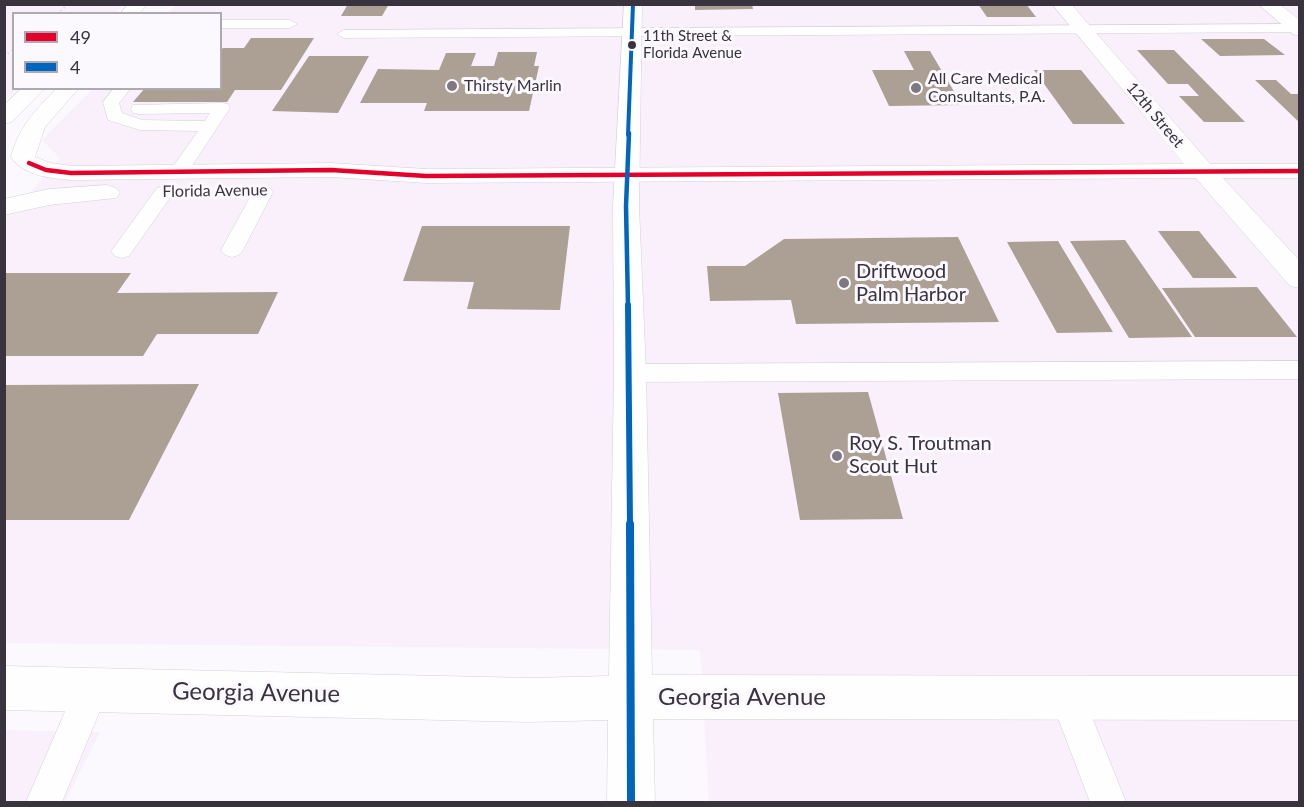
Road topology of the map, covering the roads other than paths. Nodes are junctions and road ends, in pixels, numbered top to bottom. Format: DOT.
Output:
graph roads {
  1 [pos="633,4"];
  2 [pos="1060,4"];
  3 [pos="1267,4"];
  4 [pos="222,24"];
  5 [pos="290,24"];
  6 [pos="1081,29"];
  7 [pos="1298,29"];
  8 [pos="633,31"];
  9 [pos="344,34"];
  10 [pos="33,90"];
  11 [pos="67,90"];
  12 [pos="121,90"];
  13 [pos="4,117"];
  14 [pos="19,157"];
  15 [pos="179,171"];
  16 [pos="1203,171"];
  17 [pos="1299,171"];
  18 [pos="627,175"];
  19 [pos="426,176"];
  20 [pos="164,192"];
  21 [pos="263,192"];
  22 [pos="4,205"];
  23 [pos="232,250"];
  24 [pos="122,251"];
  25 [pos="1299,279"];
  26 [pos="1299,370"];
  27 [pos="630,373"];
  28 [pos="4,688"];
  29 [pos="92,689"];
  30 [pos="630,697"];
  31 [pos="1067,697"];
  32 [pos="1299,698"];
  33 [pos="44,802"];
  34 [pos="631,802"];
  35 [pos="1108,802"];
  1 -- 8 [label="main road"];
  2 -- 6 [label="main road, 12th Street"];
  3 -- 7 [label="main road"];
  4 -- 5 [label="lane"];
  6 -- 7 [label="lane"];
  6 -- 8 [label="lane"];
  6 -- 16 [label="main road, 12th Street"];
  8 -- 9 [label="lane"];
  8 -- 18 [label="main road"];
  10 -- 13 [label="main road"];
  11 -- 14 [label="main road"];
  12 -- 15 [label="lane"];
  14 -- 15 [label="main road, Florida Avenue"];
  14 -- 22 [label="main road"];
  15 -- 19 [label="main road, Florida Avenue"];
  16 -- 17 [label="main road, Florida Avenue"];
  16 -- 18 [label="main road, Florida Avenue"];
  16 -- 25 [label="main road, 12th Street"];
  18 -- 19 [label="main road, Florida Avenue"];
  18 -- 27 [label="main road"];
  19 -- 21 [label="main road, Florida Avenue"];
  20 -- 21 [label="main road, Florida Avenue"];
  20 -- 22 [label="main road, Florida Avenue"];
  20 -- 24 [label="lane"];
  21 -- 23 [label="lane"];
  26 -- 27 [label="lane"];
  27 -- 30 [label="main road"];
  28 -- 29 [label="main road, Georgia Avenue"];
  29 -- 30 [label="main road, Georgia Avenue"];
  29 -- 33 [label="lane"];
  30 -- 31 [label="main road, Georgia Avenue"];
  30 -- 34 [label="main road"];
  31 -- 32 [label="main road, Georgia Avenue"];
  31 -- 35 [label="lane"];
}
